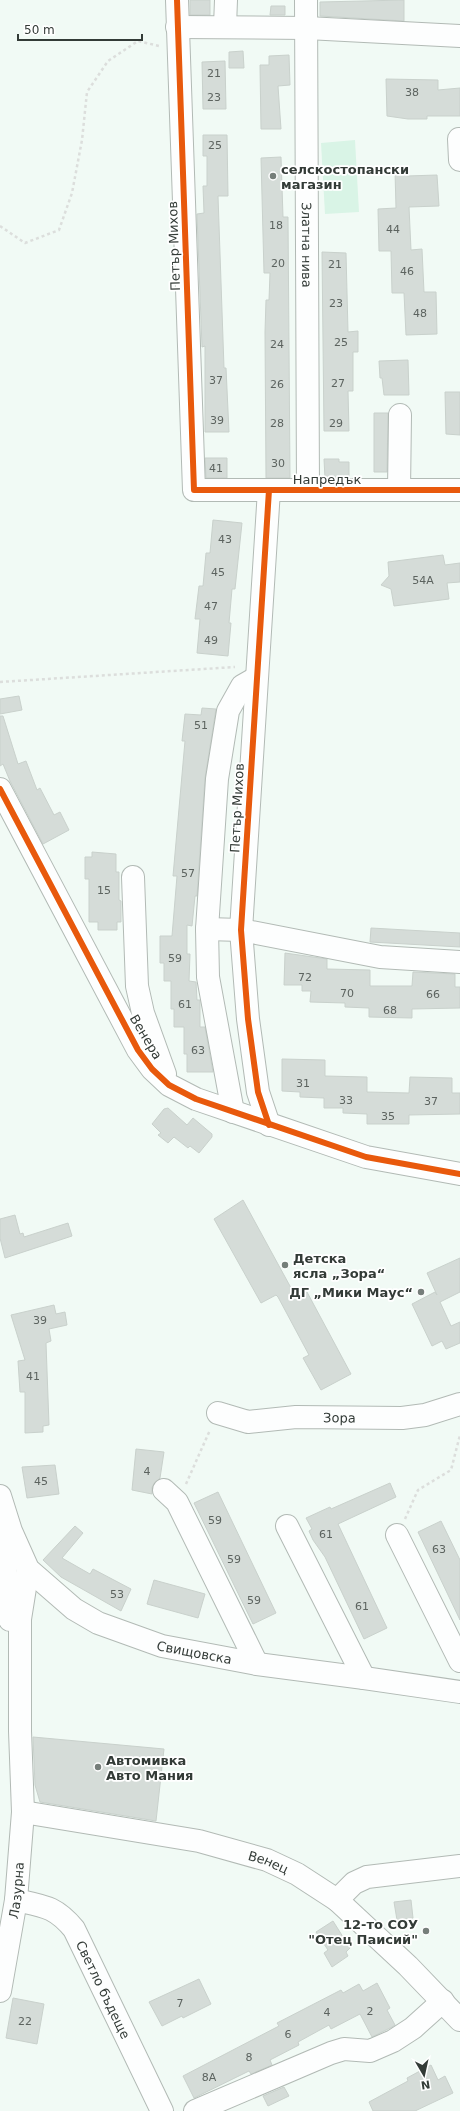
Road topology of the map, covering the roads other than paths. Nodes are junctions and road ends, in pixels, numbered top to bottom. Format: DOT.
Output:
graph roads {
  1 [pos="177,0"];
  2 [pos="226,0"];
  3 [pos="306,0"];
  4 [pos="226,26"];
  5 [pos="177,27"];
  6 [pos="307,28"];
  7 [pos="460,36"];
  8 [pos="400,416"];
  9 [pos="194,490"];
  10 [pos="269,490"];
  11 [pos="308,490"];
  12 [pos="399,490"];
  13 [pos="460,490"];
  14 [pos="256,672"];
  15 [pos="0,790"];
  16 [pos="133,877"];
  17 [pos="207,929"];
  18 [pos="241,930"];
  19 [pos="460,962"];
  20 [pos="169,1085"];
  21 [pos="233,1112"];
  22 [pos="269,1125"];
  23 [pos="460,1174"];
  24 [pos="460,1404"];
  25 [pos="218,1413"];
  26 [pos="0,1496"];
  27 [pos="171,1496"];
  28 [pos="0,1502"];
  29 [pos="287,1526"];
  30 [pos="397,1535"];
  31 [pos="28,1569"];
  32 [pos="460,1661"];
  33 [pos="256,1664"];
  34 [pos="364,1678"];
  35 [pos="460,1692"];
  36 [pos="20,1731"];
  37 [pos="23,1812"];
  38 [pos="460,1866"];
  39 [pos="16,1900"];
  40 [pos="337,1900"];
  41 [pos="0,1991"];
  42 [pos="443,2001"];
  43 [pos="460,2020"];
  44 [pos="162,2111"];
  45 [pos="195,2111"];
  1 -- 5 [label="street, Петър Михов"];
  2 -- 4 [label="street"];
  3 -- 6 [label="street, Златна нива"];
  4 -- 5 [label="street"];
  4 -- 6 [label="street"];
  5 -- 9 [label="street, Петър Михов"];
  6 -- 7 [label="street"];
  6 -- 11 [label="street, Златна нива"];
  8 -- 12 [label="street"];
  9 -- 10 [label="street, Напредък"];
  10 -- 11 [label="street, Напредък"];
  10 -- 14 [label="street, Петър Михов"];
  11 -- 12 [label="street, Напредък"];
  12 -- 13 [label="street, Напредък"];
  14 -- 17 [label="street"];
  14 -- 18 [label="street, Петър Михов"];
  15 -- 20 [label="street, Венера"];
  16 -- 20 [label="street"];
  17 -- 18 [label="street"];
  17 -- 21 [label="street"];
  18 -- 19 [label="street"];
  18 -- 22 [label="street, Петър Михов"];
  20 -- 21 [label="street, Венера"];
  21 -- 22 [label="street, Венера"];
  22 -- 23 [label="street, Венера"];
  24 -- 25 [label="street, Зора"];
  26 -- 31 [label="street, Свищовска"];
  27 -- 33 [label="street"];
  28 -- 36 [label="street"];
  29 -- 34 [label="street"];
  30 -- 32 [label="street"];
  31 -- 33 [label="street, Свищовска"];
  31 -- 36 [label="street"];
  33 -- 34 [label="street, Свищовска"];
  34 -- 35 [label="street, Свищовска"];
  36 -- 37 [label="street, Лазурна"];
  37 -- 39 [label="street, Лазурна"];
  37 -- 40 [label="street, Венец"];
  38 -- 40 [label="street"];
  39 -- 41 [label="street, Лазурна"];
  39 -- 44 [label="street, Светло бъдеще"];
  40 -- 42 [label="street, Венец"];
  42 -- 43 [label="street, Венец"];
  42 -- 45 [label="street"];
}
